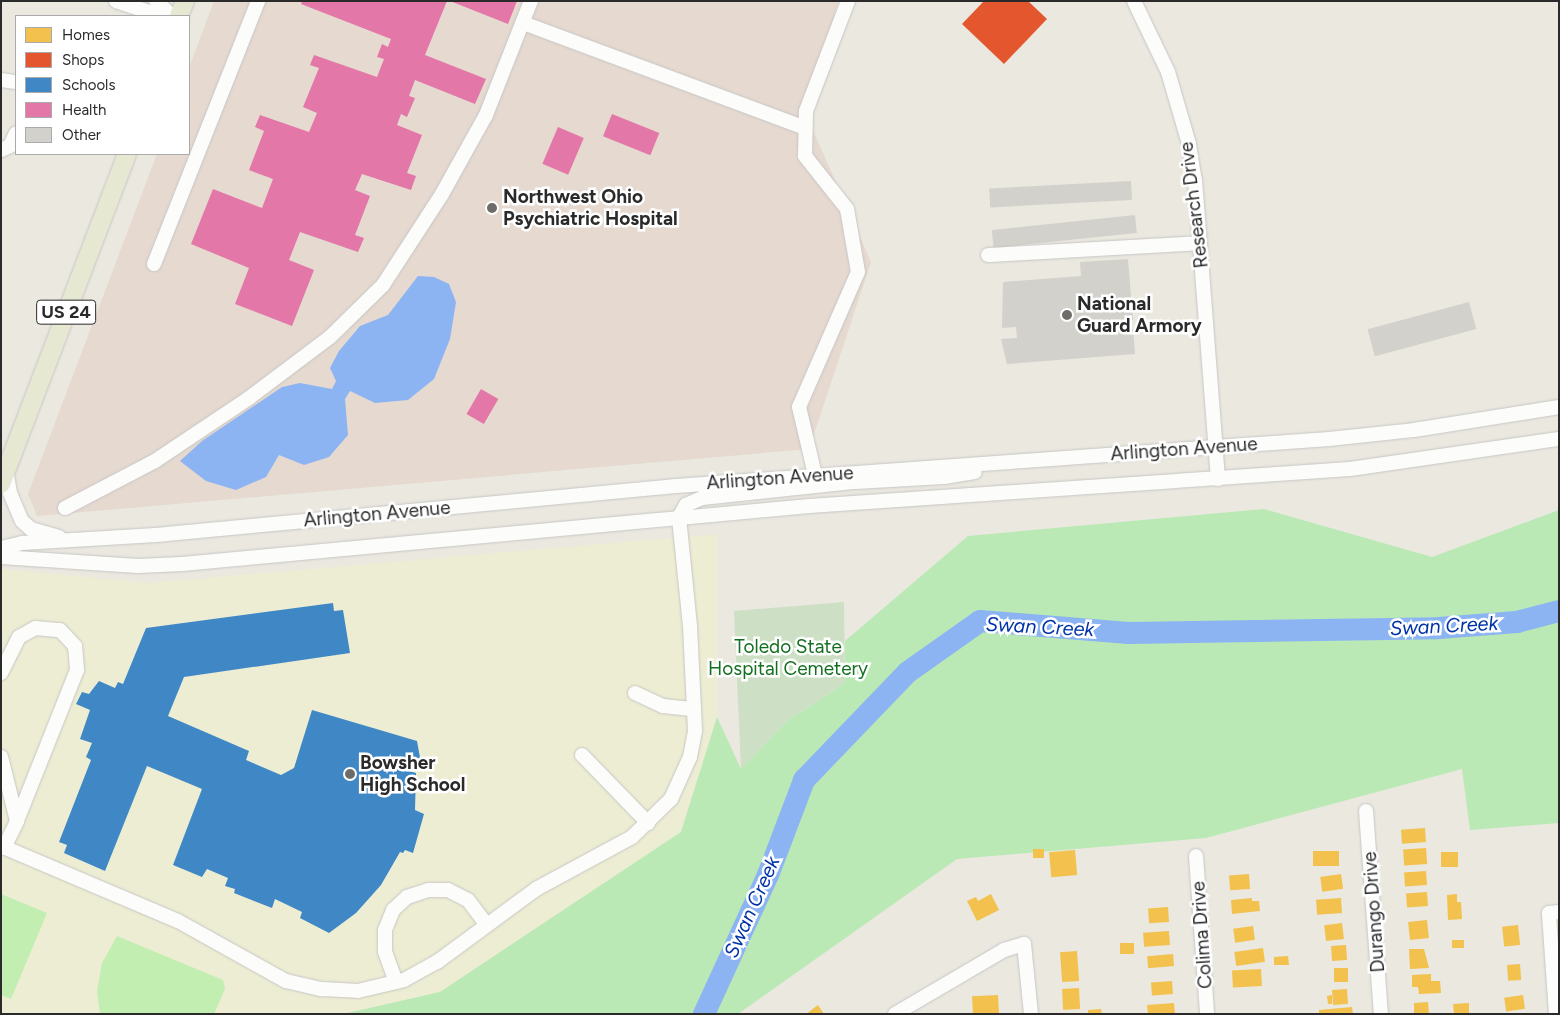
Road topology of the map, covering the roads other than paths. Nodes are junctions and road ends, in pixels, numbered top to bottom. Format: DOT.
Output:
graph roads {
  1 [pos="116,1"];
  2 [pos="156,1"];
  3 [pos="185,1"];
  4 [pos="258,1"];
  5 [pos="531,1"];
  6 [pos="848,1"];
  7 [pos="1134,1"];
  8 [pos="158,15"];
  9 [pos="171,15"];
  10 [pos="179,15"];
  11 [pos="523,23"];
  12 [pos="1,80"];
  13 [pos="15,82"];
  14 [pos="805,128"];
  15 [pos="15,134"];
  16 [pos="1,150"];
  17 [pos="126,155"];
  18 [pos="1200,243"];
  19 [pos="988,254"];
  20 [pos="154,264"];
  21 [pos="1559,407"];
  22 [pos="1559,438"];
  23 [pos="1216,447"];
  24 [pos="1038,460"];
  25 [pos="816,475"];
  26 [pos="4,477"];
  27 [pos="1218,479"];
  28 [pos="65,508"];
  29 [pos="679,517"];
  30 [pos="69,540"];
  31 [pos="1,548"];
  32 [pos="1,557"];
  33 [pos="1,673"];
  34 [pos="635,692"];
  35 [pos="694,709"];
  36 [pos="582,755"];
  37 [pos="1,757"];
  38 [pos="1366,811"];
  39 [pos="17,821"];
  40 [pos="648,823"];
  41 [pos="3,847"];
  42 [pos="1196,856"];
  43 [pos="1554,912"];
  44 [pos="486,924"];
  45 [pos="396,982"];
  46 [pos="895,1014"];
  47 [pos="1031,1014"];
  48 [pos="1207,1014"];
  49 [pos="1381,1014"];
  50 [pos="1556,1014"];
  1 -- 8 [label="street"];
  2 -- 9 [label="street"];
  3 -- 10 [label="main road"];
  4 -- 20 [label="street"];
  5 -- 11 [label="street"];
  6 -- 14 [label="street"];
  7 -- 18 [label="street, Research Drive"];
  11 -- 14 [label="street"];
  11 -- 28 [label="street"];
  12 -- 13 [label="street"];
  14 -- 25 [label="street"];
  15 -- 16 [label="street"];
  17 -- 26 [label="main road, US 24"];
  18 -- 19 [label="street"];
  18 -- 23 [label="street, Research Drive"];
  21 -- 23 [label="street, Arlington Avenue"];
  22 -- 27 [label="street, Arlington Avenue"];
  23 -- 24 [label="street, Arlington Avenue"];
  23 -- 27 [label="street, Research Drive"];
  24 -- 25 [label="street, Arlington Avenue"];
  24 -- 29 [label="street"];
  25 -- 30 [label="street, Arlington Avenue"];
  26 -- 30 [label="street"];
  27 -- 29 [label="street, Arlington Avenue"];
  29 -- 32 [label="street, Arlington Avenue"];
  29 -- 35 [label="street"];
  30 -- 31 [label="street, Arlington Avenue"];
  33 -- 39 [label="street"];
  34 -- 35 [label="street"];
  35 -- 40 [label="street"];
  36 -- 40 [label="street"];
  37 -- 39 [label="street"];
  38 -- 49 [label="street, Durango Drive"];
  39 -- 41 [label="street"];
  40 -- 44 [label="street"];
  41 -- 45 [label="street"];
  42 -- 48 [label="street, Colima Drive"];
  43 -- 50 [label="street"];
  44 -- 45 [label="street"];
  44 -- 45 [label="street"];
  46 -- 47 [label="street"];
}
